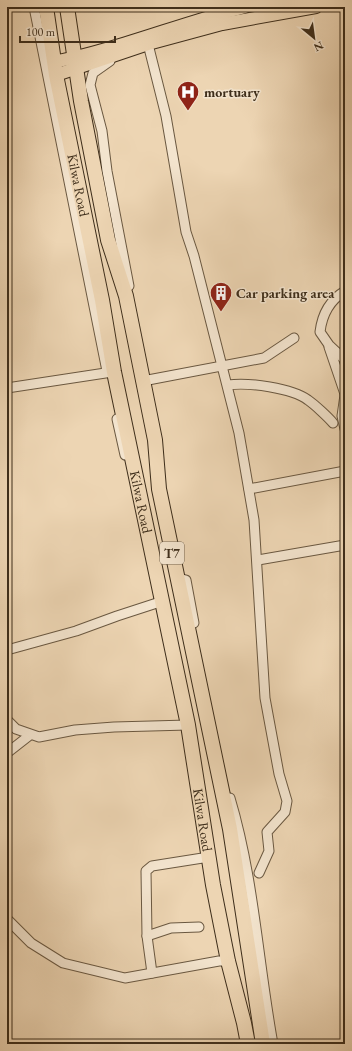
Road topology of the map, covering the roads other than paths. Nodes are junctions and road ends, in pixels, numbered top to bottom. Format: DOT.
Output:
graph roads {
  1 [pos="34,7"];
  2 [pos="46,7"];
  3 [pos="67,7"];
  4 [pos="245,7"];
  5 [pos="316,7"];
  6 [pos="72,44"];
  7 [pos="148,44"];
  8 [pos="120,54"];
  9 [pos="94,58"];
  10 [pos="75,64"];
  11 [pos="55,69"];
  12 [pos="79,85"];
  13 [pos="345,291"];
  14 [pos="294,338"];
  15 [pos="329,345"];
  16 [pos="345,360"];
  17 [pos="223,365"];
  18 [pos="111,372"];
  19 [pos="143,380"];
  20 [pos="228,385"];
  21 [pos="7,388"];
  22 [pos="345,394"];
  23 [pos="333,423"];
  24 [pos="345,429"];
  25 [pos="345,471"];
  26 [pos="249,489"];
  27 [pos="345,545"];
  28 [pos="258,560"];
  29 [pos="178,578"];
  30 [pos="160,602"];
  31 [pos="7,650"];
  32 [pos="7,720"];
  33 [pos="185,725"];
  34 [pos="30,735"];
  35 [pos="7,753"];
  36 [pos="206,857"];
  37 [pos="259,873"];
  38 [pos="7,919"];
  39 [pos="199,927"];
  40 [pos="147,936"];
  41 [pos="226,961"];
  42 [pos="152,973"];
  43 [pos="244,1044"];
  44 [pos="248,1044"];
  45 [pos="263,1044"];
  46 [pos="273,1044"];
  1 -- 18 [label="street"];
  2 -- 11 [label="highway, Kilwa Road / T7"];
  3 -- 6 [label="highway, Kilwa Road / T7"];
  4 -- 9 [label="main road"];
  5 -- 7 [label="main road"];
  6 -- 9 [label="main road"];
  6 -- 10 [label="highway, Kilwa Road / T7"];
  7 -- 8 [label="main road"];
  7 -- 17 [label="street"];
  8 -- 9 [label="main road"];
  8 -- 19 [label="street"];
  9 -- 10 [label="main road"];
  9 -- 12 [label="main road"];
  10 -- 11 [label="main road"];
  10 -- 12 [label="highway, Kilwa Road / T7"];
  11 -- 18 [label="highway, Kilwa Road / T7"];
  12 -- 19 [label="highway, Kilwa Road / T7"];
  13 -- 15 [label="street"];
  14 -- 17 [label="street"];
  15 -- 16 [label="street"];
  15 -- 22 [label="street"];
  17 -- 19 [label="street"];
  17 -- 20 [label="street"];
  18 -- 21 [label="street"];
  18 -- 30 [label="highway, Kilwa Road / T7"];
  19 -- 29 [label="highway, Kilwa Road / T7"];
  20 -- 23 [label="street"];
  20 -- 26 [label="street"];
  22 -- 24 [label="street"];
  25 -- 26 [label="street"];
  26 -- 28 [label="street"];
  27 -- 28 [label="street"];
  28 -- 37 [label="street"];
  29 -- 45 [label="highway, Kilwa Road / T7"];
  29 -- 46 [label="street"];
  30 -- 31 [label="street"];
  30 -- 33 [label="highway, Kilwa Road / T7"];
  32 -- 34 [label="street"];
  33 -- 34 [label="street"];
  33 -- 36 [label="highway, Kilwa Road / T7"];
  34 -- 35 [label="street"];
  36 -- 40 [label="street"];
  36 -- 41 [label="highway, Kilwa Road / T7"];
  38 -- 42 [label="street"];
  39 -- 40 [label="street"];
  40 -- 42 [label="street"];
  41 -- 42 [label="street"];
  41 -- 43 [label="street"];
  41 -- 44 [label="highway, Kilwa Road / T7"];
}
